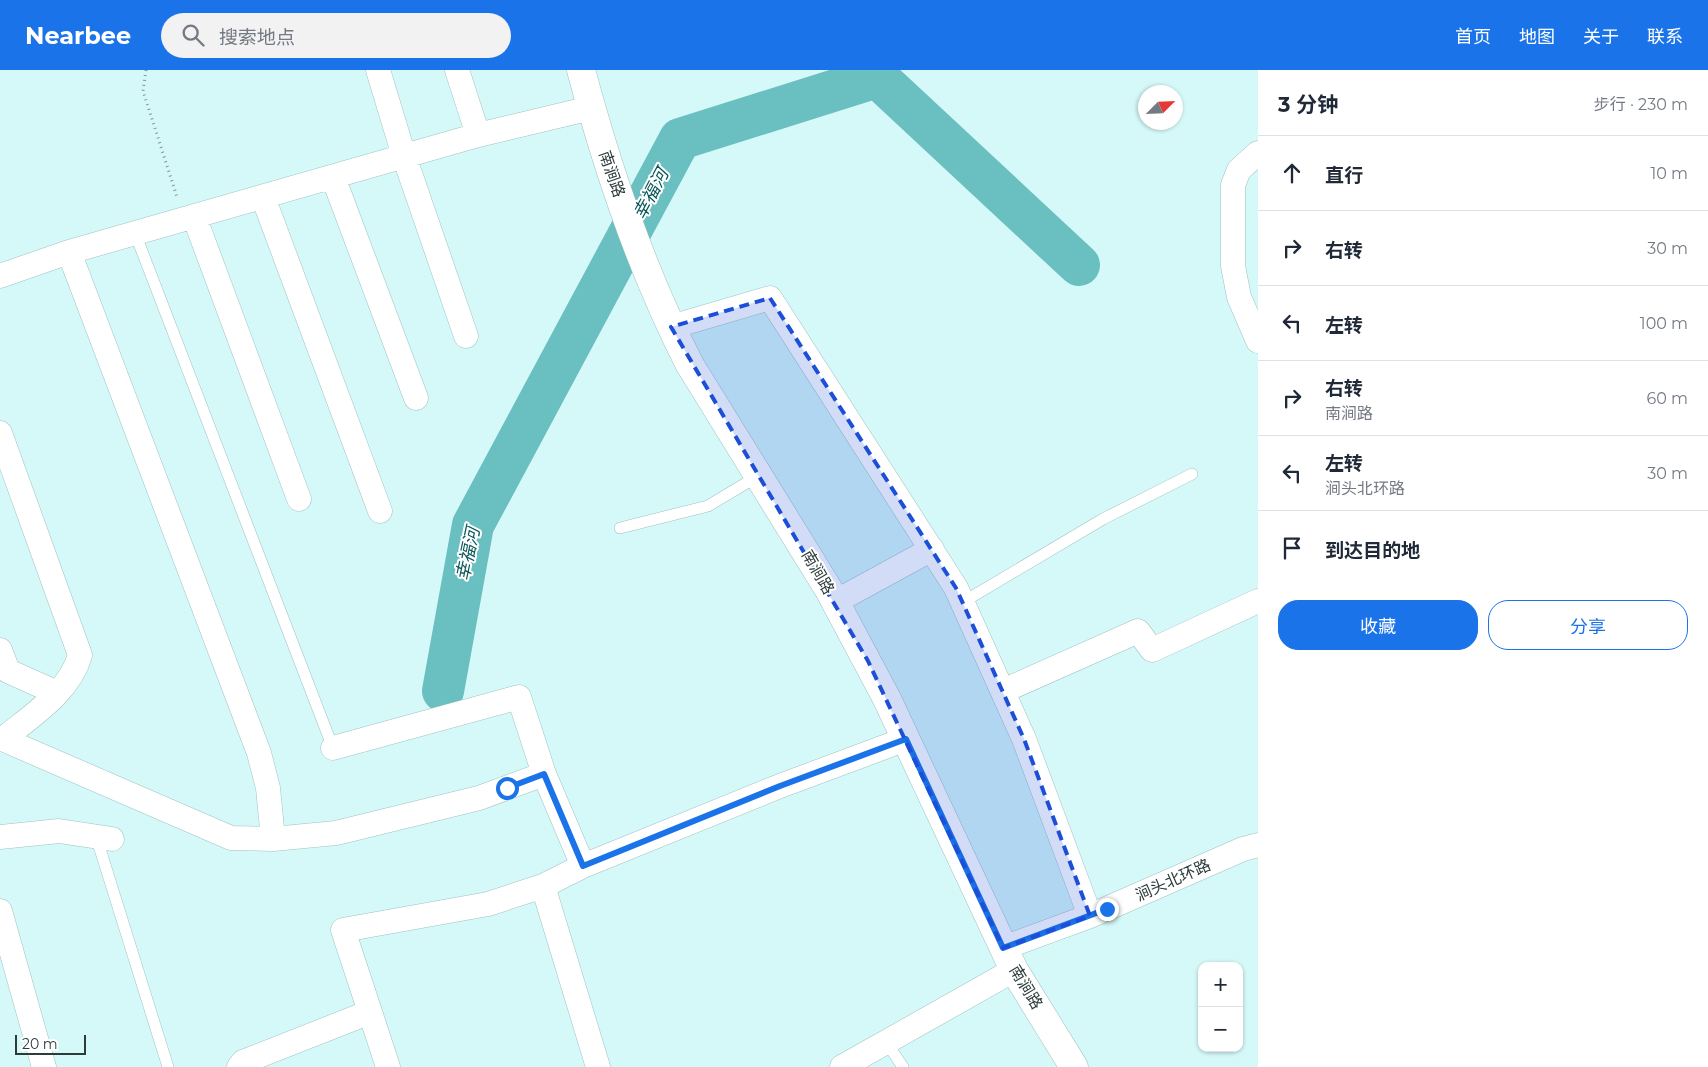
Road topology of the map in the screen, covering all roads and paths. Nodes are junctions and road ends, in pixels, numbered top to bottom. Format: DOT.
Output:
graph roads {
  1 [pos="146,70"];
  2 [pos="378,70"];
  3 [pos="457,70"];
  4 [pos="581,70"];
  5 [pos="591,108"];
  6 [pos="478,135"];
  7 [pos="1258,153"];
  8 [pos="404,156"];
  9 [pos="333,177"];
  10 [pos="263,197"];
  11 [pos="189,218"];
  12 [pos="135,233"];
  13 [pos="69,252"];
  14 [pos="0,276"];
  15 [pos="671,327"];
  16 [pos="466,336"];
  17 [pos="1258,341"];
  18 [pos="416,398"];
  19 [pos="0,433"];
  20 [pos="1192,474"];
  21 [pos="760,475"];
  22 [pos="299,499"];
  23 [pos="380,511"];
  24 [pos="620,528"];
  25 [pos="932,549"];
  26 [pos="1258,601"];
  27 [pos="835,602"];
  28 [pos="963,602"];
  29 [pos="0,650"];
  30 [pos="1003,691"];
  31 [pos="56,693"];
  32 [pos="1,739"];
  33 [pos="906,739"];
  34 [pos="333,748"];
  35 [pos="544,774"];
  36 [pos="0,837"];
  37 [pos="104,837"];
  38 [pos="273,839"];
  39 [pos="1258,845"];
  40 [pos="583,866"];
  41 [pos="543,886"];
  42 [pos="0,911"];
  43 [pos="1090,916"];
  44 [pos="1009,959"];
  45 [pos="370,1012"];
  46 [pos="886,1042"];
  47 [pos="44,1067"];
  48 [pos="168,1067"];
  49 [pos="239,1067"];
  50 [pos="388,1067"];
  51 [pos="598,1067"];
  52 [pos="842,1067"];
  53 [pos="903,1067"];
  54 [pos="1074,1067"];
  1 -- 11 [label="path"];
  2 -- 8 [label="street"];
  3 -- 6 [label="street"];
  4 -- 5 [label="main road, 南涧路"];
  5 -- 6 [label="street"];
  5 -- 15 [label="main road, 南涧路"];
  6 -- 8 [label="street"];
  7 -- 17 [label="street"];
  8 -- 9 [label="street"];
  8 -- 16 [label="street"];
  9 -- 10 [label="street"];
  9 -- 18 [label="street"];
  10 -- 11 [label="street"];
  10 -- 23 [label="street"];
  11 -- 12 [label="street"];
  11 -- 22 [label="street"];
  12 -- 13 [label="street"];
  12 -- 34 [label="lane"];
  13 -- 14 [label="street"];
  13 -- 38 [label="street"];
  15 -- 21 [label="main road, 南涧路"];
  15 -- 25 [label="street"];
  19 -- 31 [label="street"];
  20 -- 28 [label="lane"];
  21 -- 24 [label="lane"];
  21 -- 27 [label="main road, 南涧路"];
  25 -- 27 [label="street"];
  25 -- 28 [label="street"];
  26 -- 30 [label="street"];
  27 -- 33 [label="main road, 南涧路"];
  28 -- 30 [label="street"];
  29 -- 31 [label="street"];
  30 -- 43 [label="street"];
  31 -- 32 [label="street"];
  32 -- 38 [label="street"];
  33 -- 40 [label="street"];
  33 -- 44 [label="main road, 南涧路"];
  34 -- 35 [label="street"];
  35 -- 38 [label="street"];
  35 -- 40 [label="street"];
  36 -- 37 [label="street"];
  37 -- 48 [label="lane"];
  39 -- 43 [label="street, 涧头北环路"];
  40 -- 41 [label="street"];
  41 -- 45 [label="street"];
  41 -- 51 [label="street"];
  42 -- 47 [label="street"];
  43 -- 44 [label="street, 涧头北环路"];
  44 -- 46 [label="street, 涧头北环路"];
  44 -- 54 [label="main road, 南涧路"];
  45 -- 49 [label="street"];
  45 -- 50 [label="street"];
  46 -- 52 [label="street, 涧头北环路"];
  46 -- 53 [label="lane"];
}
